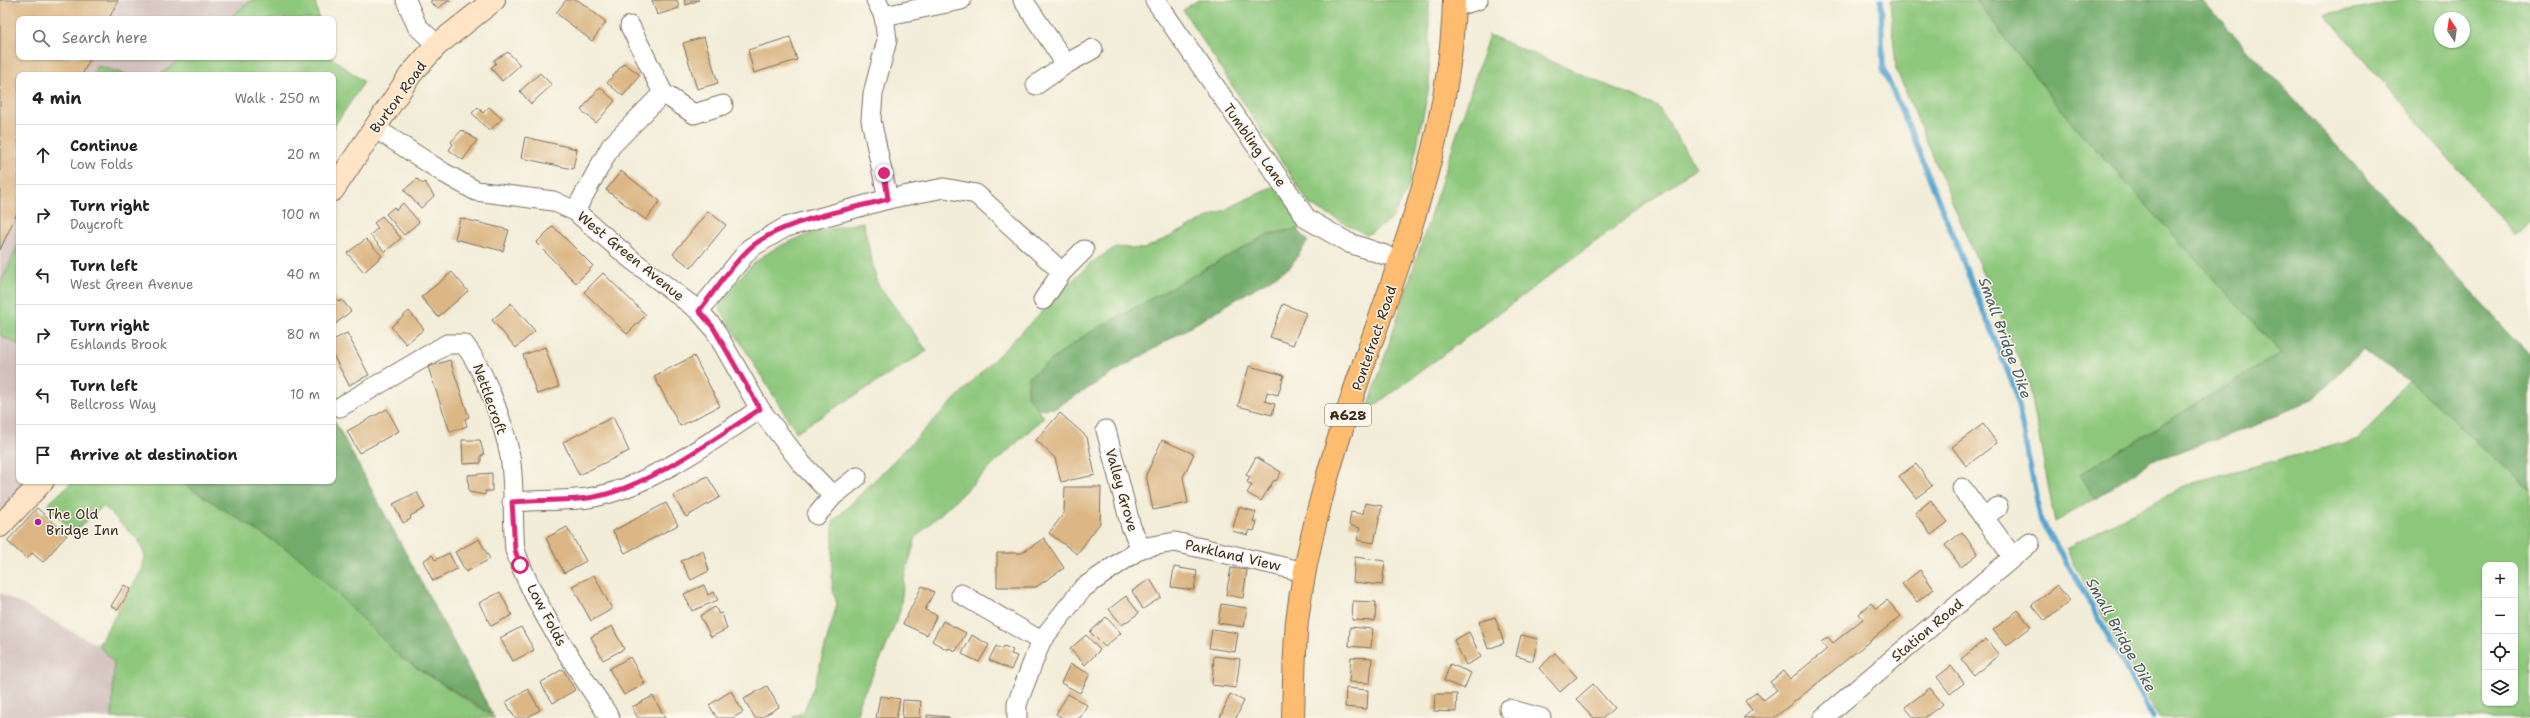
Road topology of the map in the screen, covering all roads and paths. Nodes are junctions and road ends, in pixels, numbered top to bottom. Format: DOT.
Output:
graph roads {
  1 [pos="406,0"];
  2 [pos="494,0"];
  3 [pos="961,0"];
  4 [pos="1023,0"];
  5 [pos="1155,0"];
  6 [pos="1478,0"];
  7 [pos="1454,3"];
  8 [pos="880,8"];
  9 [pos="630,26"];
  10 [pos="437,45"];
  11 [pos="1093,49"];
  12 [pos="1066,64"];
  13 [pos="1036,85"];
  14 [pos="663,93"];
  15 [pos="723,106"];
  16 [pos="375,128"];
  17 [pos="336,186"];
  18 [pos="888,199"];
  19 [pos="574,211"];
  20 [pos="1084,250"];
  21 [pos="1385,255"];
  22 [pos="1062,272"];
  23 [pos="1043,300"];
  24 [pos="699,311"];
  25 [pos="340,407"];
  26 [pos="760,409"];
  27 [pos="1106,430"];
  28 [pos="857,477"];
  29 [pos="39,484"];
  30 [pos="1962,488"];
  31 [pos="833,496"];
  32 [pos="512,502"];
  33 [pos="7,509"];
  34 [pos="817,515"];
  35 [pos="0,526"];
  36 [pos="2030,542"];
  37 [pos="1141,548"];
  38 [pos="2013,557"];
  39 [pos="1305,572"];
  40 [pos="961,594"];
  41 [pos="1041,641"];
  42 [pos="1510,709"];
  43 [pos="610,718"];
  44 [pos="1017,718"];
  45 [pos="1293,718"];
  46 [pos="1542,718"];
  47 [pos="1823,718"];
  1 -- 10 [label="street"];
  2 -- 10 [label="street, Burton Road"];
  3 -- 8 [label="street"];
  4 -- 12 [label="street"];
  5 -- 21 [label="street, Tumbling Lane"];
  6 -- 7 [label="street, Pontefract Road"];
  7 -- 39 [label="highway, Pontefract Road / A628"];
  8 -- 18 [label="street"];
  9 -- 14 [label="street"];
  10 -- 16 [label="street, Burton Road"];
  11 -- 12 [label="street"];
  12 -- 13 [label="street"];
  14 -- 15 [label="street"];
  14 -- 19 [label="street"];
  16 -- 17 [label="street, Burton Road"];
  16 -- 19 [label="street, West Green Avenue"];
  18 -- 22 [label="street"];
  18 -- 24 [label="street"];
  19 -- 24 [label="street, West Green Avenue"];
  20 -- 22 [label="street"];
  22 -- 23 [label="street"];
  24 -- 26 [label="street, West Green Avenue"];
  25 -- 32 [label="street, Nettlecroft"];
  26 -- 31 [label="street, West Green Avenue"];
  26 -- 32 [label="street"];
  27 -- 37 [label="street, Valley Grove"];
  28 -- 31 [label="street"];
  29 -- 33 [label="street"];
  30 -- 38 [label="street"];
  31 -- 34 [label="street"];
  32 -- 43 [label="street, Low Folds"];
  33 -- 35 [label="street"];
  36 -- 38 [label="street, Station Road"];
  37 -- 39 [label="street, Parkland View"];
  37 -- 41 [label="street, Parkland View"];
  38 -- 47 [label="street, Station Road"];
  39 -- 45 [label="highway, Pontefract Road / A628"];
  40 -- 41 [label="street"];
  41 -- 44 [label="street, Parkland View"];
  42 -- 46 [label="street"];
}
